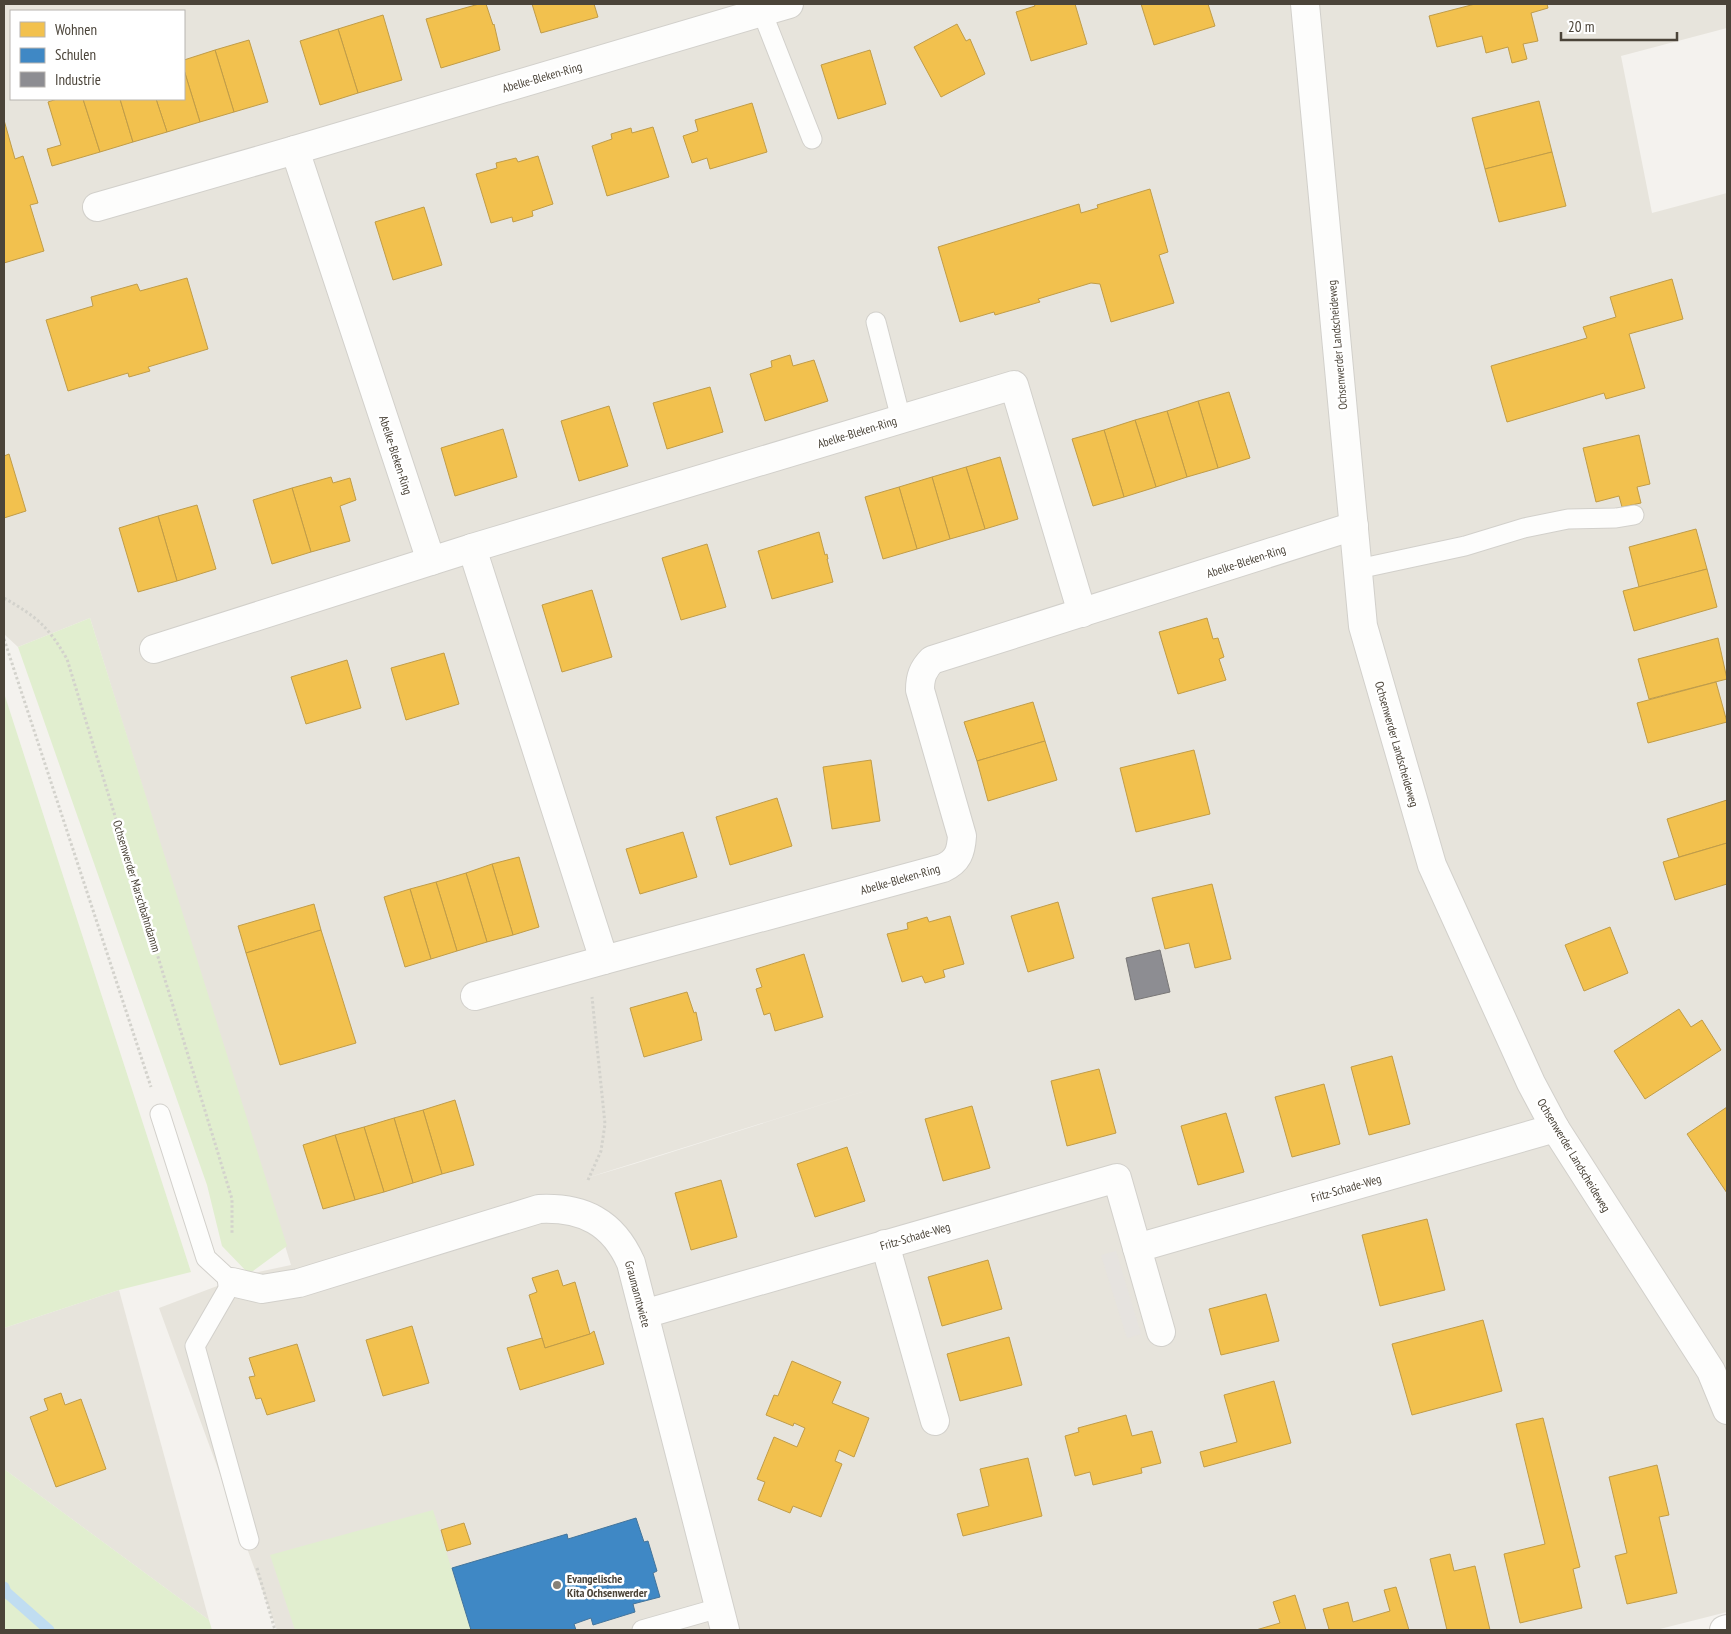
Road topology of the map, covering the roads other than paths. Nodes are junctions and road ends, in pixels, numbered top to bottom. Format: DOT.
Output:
graph roads {
  1 [pos="789,4"];
  2 [pos="1305,4"];
  3 [pos="762,12"];
  4 [pos="812,139"];
  5 [pos="295,150"];
  6 [pos="97,207"];
  7 [pos="876,322"];
  8 [pos="901,418"];
  9 [pos="1634,515"];
  10 [pos="1354,526"];
  11 [pos="472,548"];
  12 [pos="431,561"];
  13 [pos="1358,569"];
  14 [pos="1082,613"];
  15 [pos="154,649"];
  16 [pos="596,963"];
  17 [pos="475,996"];
  18 [pos="160,1114"];
  19 [pos="1555,1128"];
  20 [pos="885,1244"];
  21 [pos="1137,1248"];
  22 [pos="232,1282"];
  23 [pos="644,1314"];
  24 [pos="1162,1332"];
  25 [pos="1727,1410"];
  26 [pos="935,1421"];
  27 [pos="249,1540"];
  28 [pos="722,1619"];
  29 [pos="642,1630"];
  1 -- 3 [label="street, Abelke-Bleken-Ring"];
  2 -- 10 [label="street, Ochsenwerder Landscheideweg"];
  3 -- 4 [label="lane"];
  3 -- 5 [label="street, Abelke-Bleken-Ring"];
  5 -- 6 [label="street, Abelke-Bleken-Ring"];
  5 -- 12 [label="street, Abelke-Bleken-Ring"];
  7 -- 8 [label="lane"];
  8 -- 11 [label="street, Abelke-Bleken-Ring"];
  8 -- 14 [label="street, Abelke-Bleken-Ring"];
  9 -- 13 [label="lane"];
  10 -- 13 [label="street, Ochsenwerder Landscheideweg"];
  10 -- 14 [label="street, Abelke-Bleken-Ring"];
  11 -- 12 [label="street, Abelke-Bleken-Ring"];
  11 -- 16 [label="street"];
  12 -- 15 [label="street, Abelke-Bleken-Ring"];
  13 -- 19 [label="street, Ochsenwerder Landscheideweg"];
  14 -- 16 [label="street, Abelke-Bleken-Ring"];
  16 -- 17 [label="street, Abelke-Bleken-Ring"];
  18 -- 22 [label="lane"];
  19 -- 21 [label="street, Fritz-Schade-Weg"];
  19 -- 25 [label="street, Ochsenwerder Landscheideweg"];
  20 -- 21 [label="street, Fritz-Schade-Weg"];
  20 -- 23 [label="street, Fritz-Schade-Weg"];
  20 -- 26 [label="street"];
  21 -- 24 [label="street, Fritz-Schade-Weg"];
  22 -- 23 [label="street, Graumanntwiete"];
  22 -- 27 [label="lane"];
  23 -- 28 [label="street, Graumanntwiete"];
  28 -- 29 [label="lane"];
}
